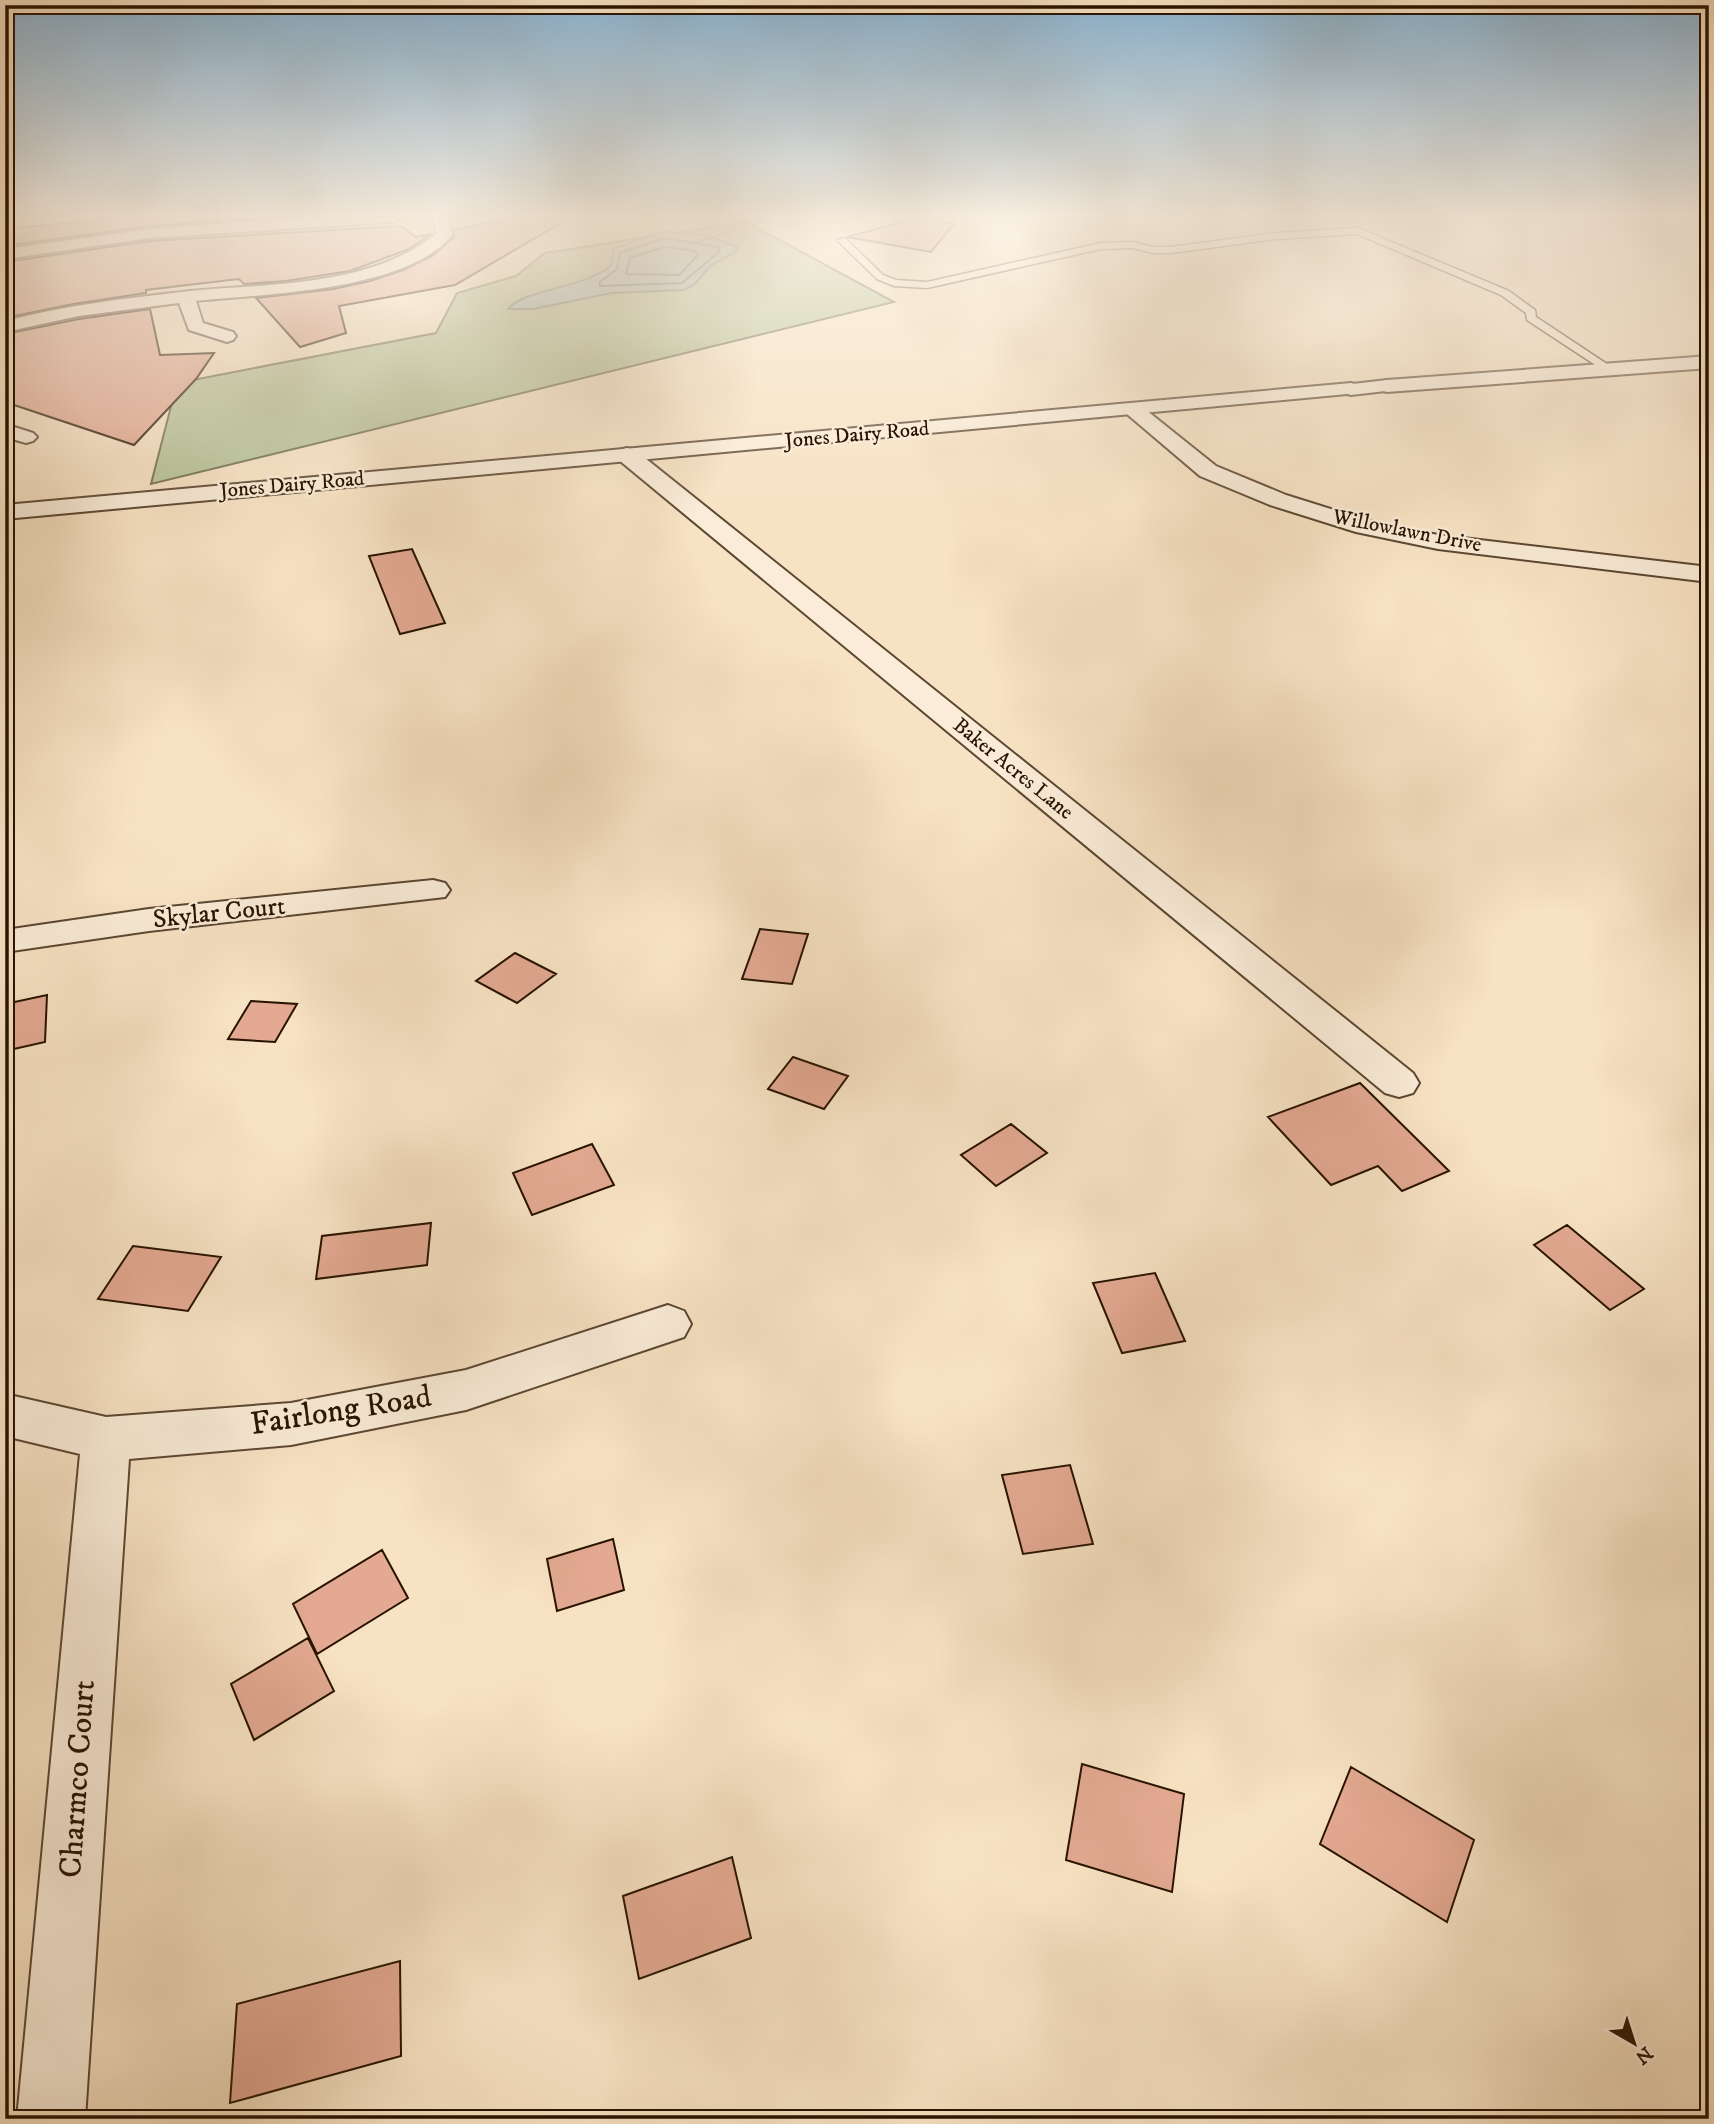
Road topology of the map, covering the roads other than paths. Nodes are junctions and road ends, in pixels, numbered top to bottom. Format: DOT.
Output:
graph roads {
  1 [pos="51,316"];
  2 [pos="192,316"];
  3 [pos="1531,316"];
  4 [pos="5,327"];
  5 [pos="227,336"];
  6 [pos="1709,362"];
  7 [pos="1606,368"];
  8 [pos="1134,410"];
  9 [pos="627,455"];
  10 [pos="5,512"];
  11 [pos="1709,575"];
  12 [pos="433,890"];
  13 [pos="5,941"];
  14 [pos="1399,1083"];
  15 [pos="668,1324"];
  16 [pos="5,1415"];
  17 [pos="106,1439"];
  18 [pos="51,2119"];
  1 -- 4 [label="street"];
  2 -- 5 [label="street"];
  3 -- 7 [label="lane"];
  6 -- 7 [label="street, Jones Dairy Road"];
  7 -- 8 [label="street, Jones Dairy Road"];
  8 -- 9 [label="street, Jones Dairy Road"];
  8 -- 11 [label="street, Willowlawn Drive"];
  9 -- 10 [label="street, Jones Dairy Road"];
  9 -- 14 [label="street, Baker Acres Lane"];
  12 -- 13 [label="street, Skylar Court"];
  15 -- 17 [label="street, Fairlong Road"];
  16 -- 17 [label="street, Fairlong Road"];
  17 -- 18 [label="street, Charmco Court"];
}
